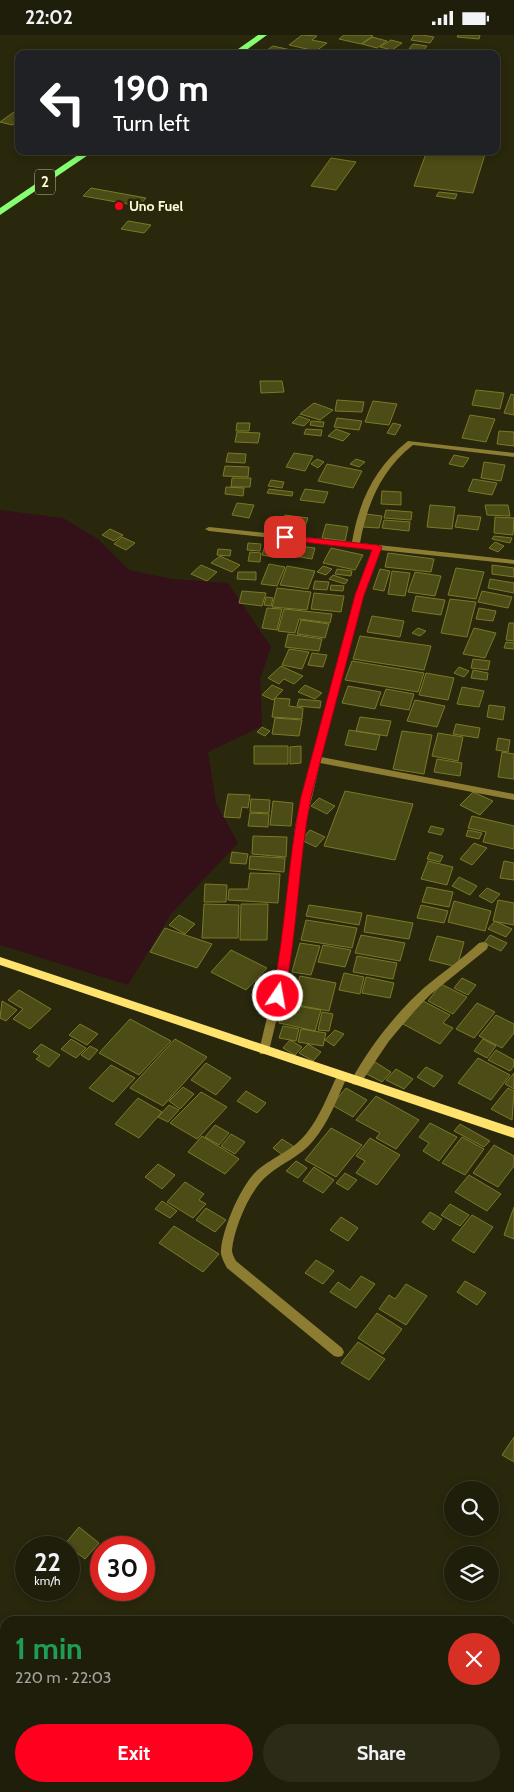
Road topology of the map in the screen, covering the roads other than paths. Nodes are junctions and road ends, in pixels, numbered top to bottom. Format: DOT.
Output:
graph roads {
  1 [pos="263,35"];
  2 [pos="241,50"];
  3 [pos="84,155"];
  4 [pos="0,212"];
  5 [pos="514,455"];
  6 [pos="209,529"];
  7 [pos="356,545"];
  8 [pos="377,547"];
  9 [pos="514,562"];
  10 [pos="317,759"];
  11 [pos="514,797"];
  12 [pos="483,946"];
  13 [pos="0,961"];
  14 [pos="264,1051"];
  15 [pos="342,1077"];
  16 [pos="356,1081"];
  17 [pos="514,1133"];
  18 [pos="338,1352"];
  1 -- 2 [label="highway"];
  3 -- 4 [label="highway, 2"];
  5 -- 7 [label="street"];
  6 -- 7 [label="street"];
  7 -- 8 [label="street"];
  8 -- 9 [label="street"];
  8 -- 10 [label="street"];
  10 -- 11 [label="street"];
  10 -- 14 [label="street"];
  12 -- 16 [label="street"];
  13 -- 14 [label="main road"];
  14 -- 15 [label="main road"];
  15 -- 16 [label="main road"];
  15 -- 18 [label="street"];
  16 -- 17 [label="main road"];
}
